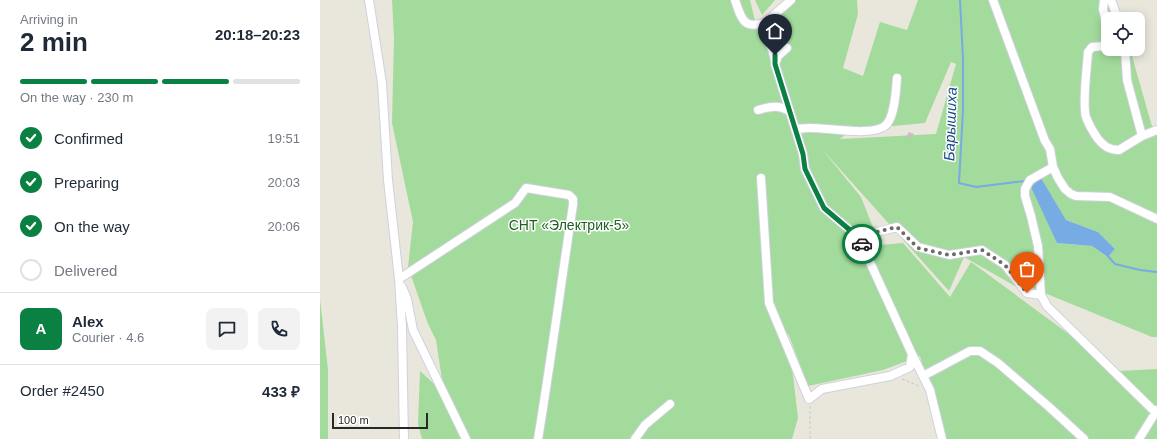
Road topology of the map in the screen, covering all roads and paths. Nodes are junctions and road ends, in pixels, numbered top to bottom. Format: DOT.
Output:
graph roads {
  1 [pos="368,0"];
  2 [pos="735,0"];
  3 [pos="791,0"];
  4 [pos="993,0"];
  5 [pos="1041,0"];
  6 [pos="1104,0"];
  7 [pos="1111,0"];
  8 [pos="1052,8"];
  9 [pos="1104,12"];
  10 [pos="1115,12"];
  11 [pos="768,22"];
  12 [pos="1101,46"];
  13 [pos="787,48"];
  14 [pos="1125,56"];
  15 [pos="775,64"];
  16 [pos="897,78"];
  17 [pos="758,110"];
  18 [pos="789,111"];
  19 [pos="796,130"];
  20 [pos="1157,130"];
  21 [pos="1095,136"];
  22 [pos="1142,136"];
  23 [pos="1050,149"];
  24 [pos="1053,167"];
  25 [pos="762,178"];
  26 [pos="1157,218"];
  27 [pos="860,246"];
  28 [pos="399,278"];
  29 [pos="1041,295"];
  30 [pos="912,354"];
  31 [pos="910,367"];
  32 [pos="922,373"];
  33 [pos="902,379"];
  34 [pos="930,390"];
  35 [pos="809,399"];
  36 [pos="670,404"];
  37 [pos="1156,411"];
  38 [pos="404,439"];
  39 [pos="466,439"];
  40 [pos="538,439"];
  41 [pos="635,439"];
  42 [pos="810,439"];
  43 [pos="942,439"];
  44 [pos="1084,439"];
  45 [pos="1139,439"];
  1 -- 28 [label="street"];
  2 -- 11 [label="street"];
  3 -- 11 [label="street"];
  4 -- 23 [label="street"];
  5 -- 8 [label="path"];
  6 -- 9 [label="street"];
  7 -- 10 [label="street"];
  11 -- 15 [label="street"];
  12 -- 21 [label="street"];
  13 -- 15 [label="street"];
  14 -- 22 [label="street"];
  15 -- 18 [label="street"];
  16 -- 19 [label="street"];
  17 -- 18 [label="street"];
  18 -- 19 [label="street"];
  19 -- 27 [label="street"];
  20 -- 22 [label="street"];
  21 -- 22 [label="street"];
  21 -- 23 [label="path"];
  23 -- 24 [label="street"];
  24 -- 26 [label="street"];
  24 -- 29 [label="street"];
  25 -- 35 [label="street"];
  27 -- 29 [label="street"];
  27 -- 30 [label="street"];
  28 -- 38 [label="street"];
  28 -- 39 [label="street"];
  28 -- 40 [label="street"];
  29 -- 37 [label="street"];
  30 -- 31 [label="street"];
  30 -- 32 [label="street"];
  31 -- 32 [label="street"];
  31 -- 35 [label="street"];
  32 -- 34 [label="street"];
  32 -- 44 [label="street"];
  33 -- 34 [label="path"];
  34 -- 43 [label="street"];
  35 -- 42 [label="path"];
  36 -- 41 [label="street"];
  37 -- 45 [label="street"];
}
